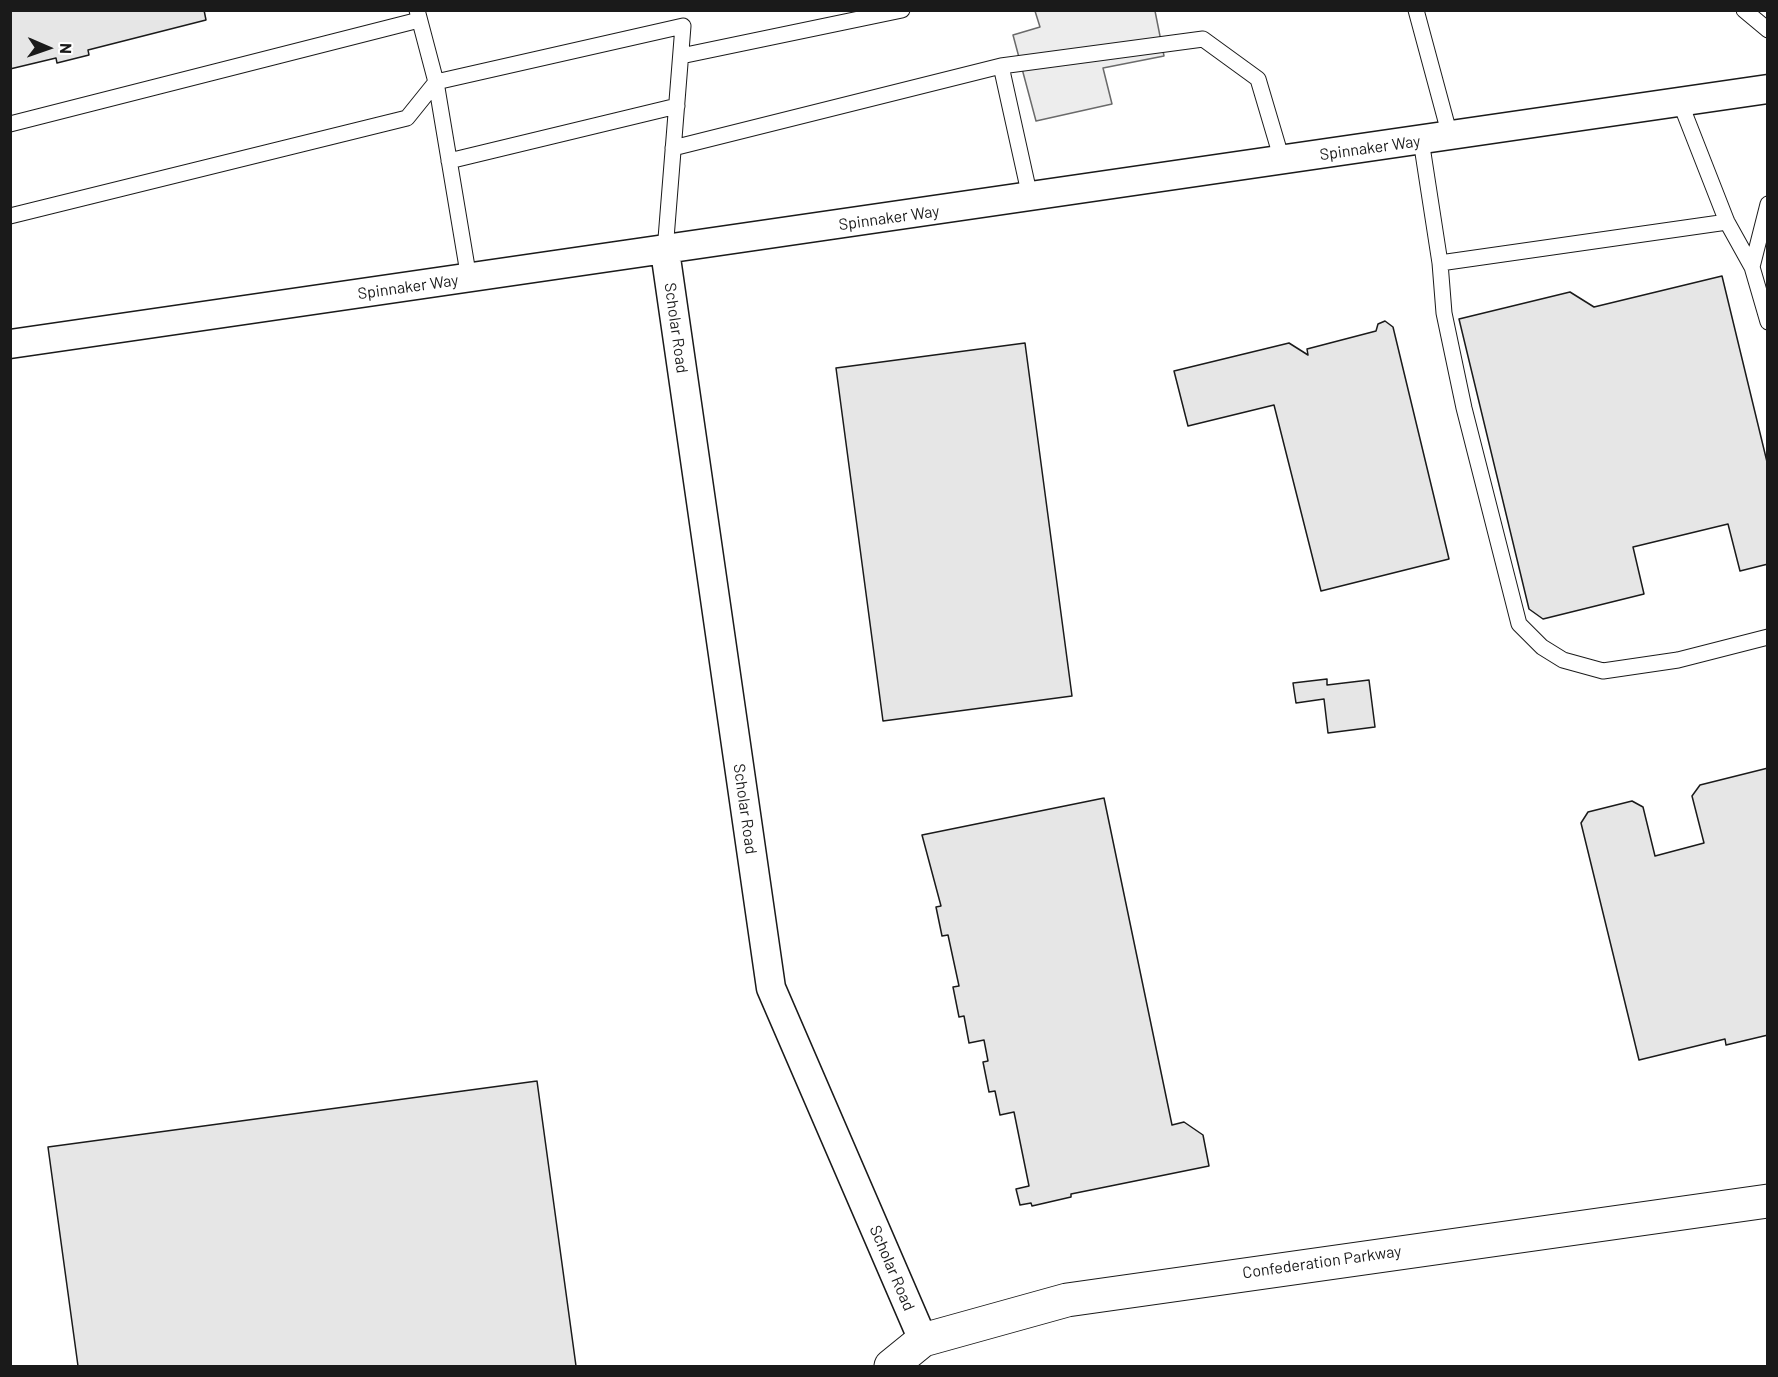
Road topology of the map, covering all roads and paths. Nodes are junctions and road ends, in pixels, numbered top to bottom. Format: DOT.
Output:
graph roads {
  1 [pos="902,10"];
  2 [pos="1416,10"];
  3 [pos="1744,10"];
  4 [pos="418,15"];
  5 [pos="1767,30"];
  6 [pos="681,56"];
  7 [pos="1001,66"];
  8 [pos="436,82"];
  9 [pos="1767,89"];
  10 [pos="1680,102"];
  11 [pos="677,106"];
  12 [pos="10,124"];
  13 [pos="1450,136"];
  14 [pos="1421,140"];
  15 [pos="673,148"];
  16 [pos="1282,160"];
  17 [pos="449,161"];
  18 [pos="1030,197"];
  19 [pos="1767,204"];
  20 [pos="10,216"];
  21 [pos="1727,222"];
  22 [pos="665,251"];
  23 [pos="1440,263"];
  24 [pos="1752,267"];
  25 [pos="469,279"];
  26 [pos="1767,322"];
  27 [pos="10,344"];
  28 [pos="1767,637"];
  29 [pos="1767,1201"];
  30 [pos="923,1340"];
  31 [pos="891,1366"];
  1 -- 6 [label="lane"];
  2 -- 13 [label="lane"];
  3 -- 5 [label="lane"];
  4 -- 8 [label="lane"];
  4 -- 12 [label="lane"];
  6 -- 8 [label="lane"];
  6 -- 11 [label="lane"];
  7 -- 15 [label="lane"];
  7 -- 16 [label="lane"];
  7 -- 18 [label="lane"];
  8 -- 17 [label="lane"];
  8 -- 20 [label="lane"];
  9 -- 10 [label="street, Spinnaker Way"];
  10 -- 13 [label="street, Spinnaker Way"];
  10 -- 21 [label="lane"];
  11 -- 15 [label="lane"];
  11 -- 17 [label="lane"];
  13 -- 14 [label="street, Spinnaker Way"];
  14 -- 16 [label="street, Spinnaker Way"];
  14 -- 23 [label="lane"];
  15 -- 22 [label="lane"];
  16 -- 18 [label="street, Spinnaker Way"];
  17 -- 25 [label="lane"];
  18 -- 22 [label="street, Spinnaker Way"];
  19 -- 24 [label="lane"];
  21 -- 23 [label="lane"];
  21 -- 24 [label="lane"];
  22 -- 25 [label="street, Spinnaker Way"];
  22 -- 30 [label="street, Scholar Road"];
  23 -- 28 [label="lane"];
  24 -- 26 [label="lane"];
  25 -- 27 [label="street, Spinnaker Way"];
  29 -- 30 [label="street, Confederation Parkway"];
  30 -- 31 [label="street, Confederation Parkway"];
}
